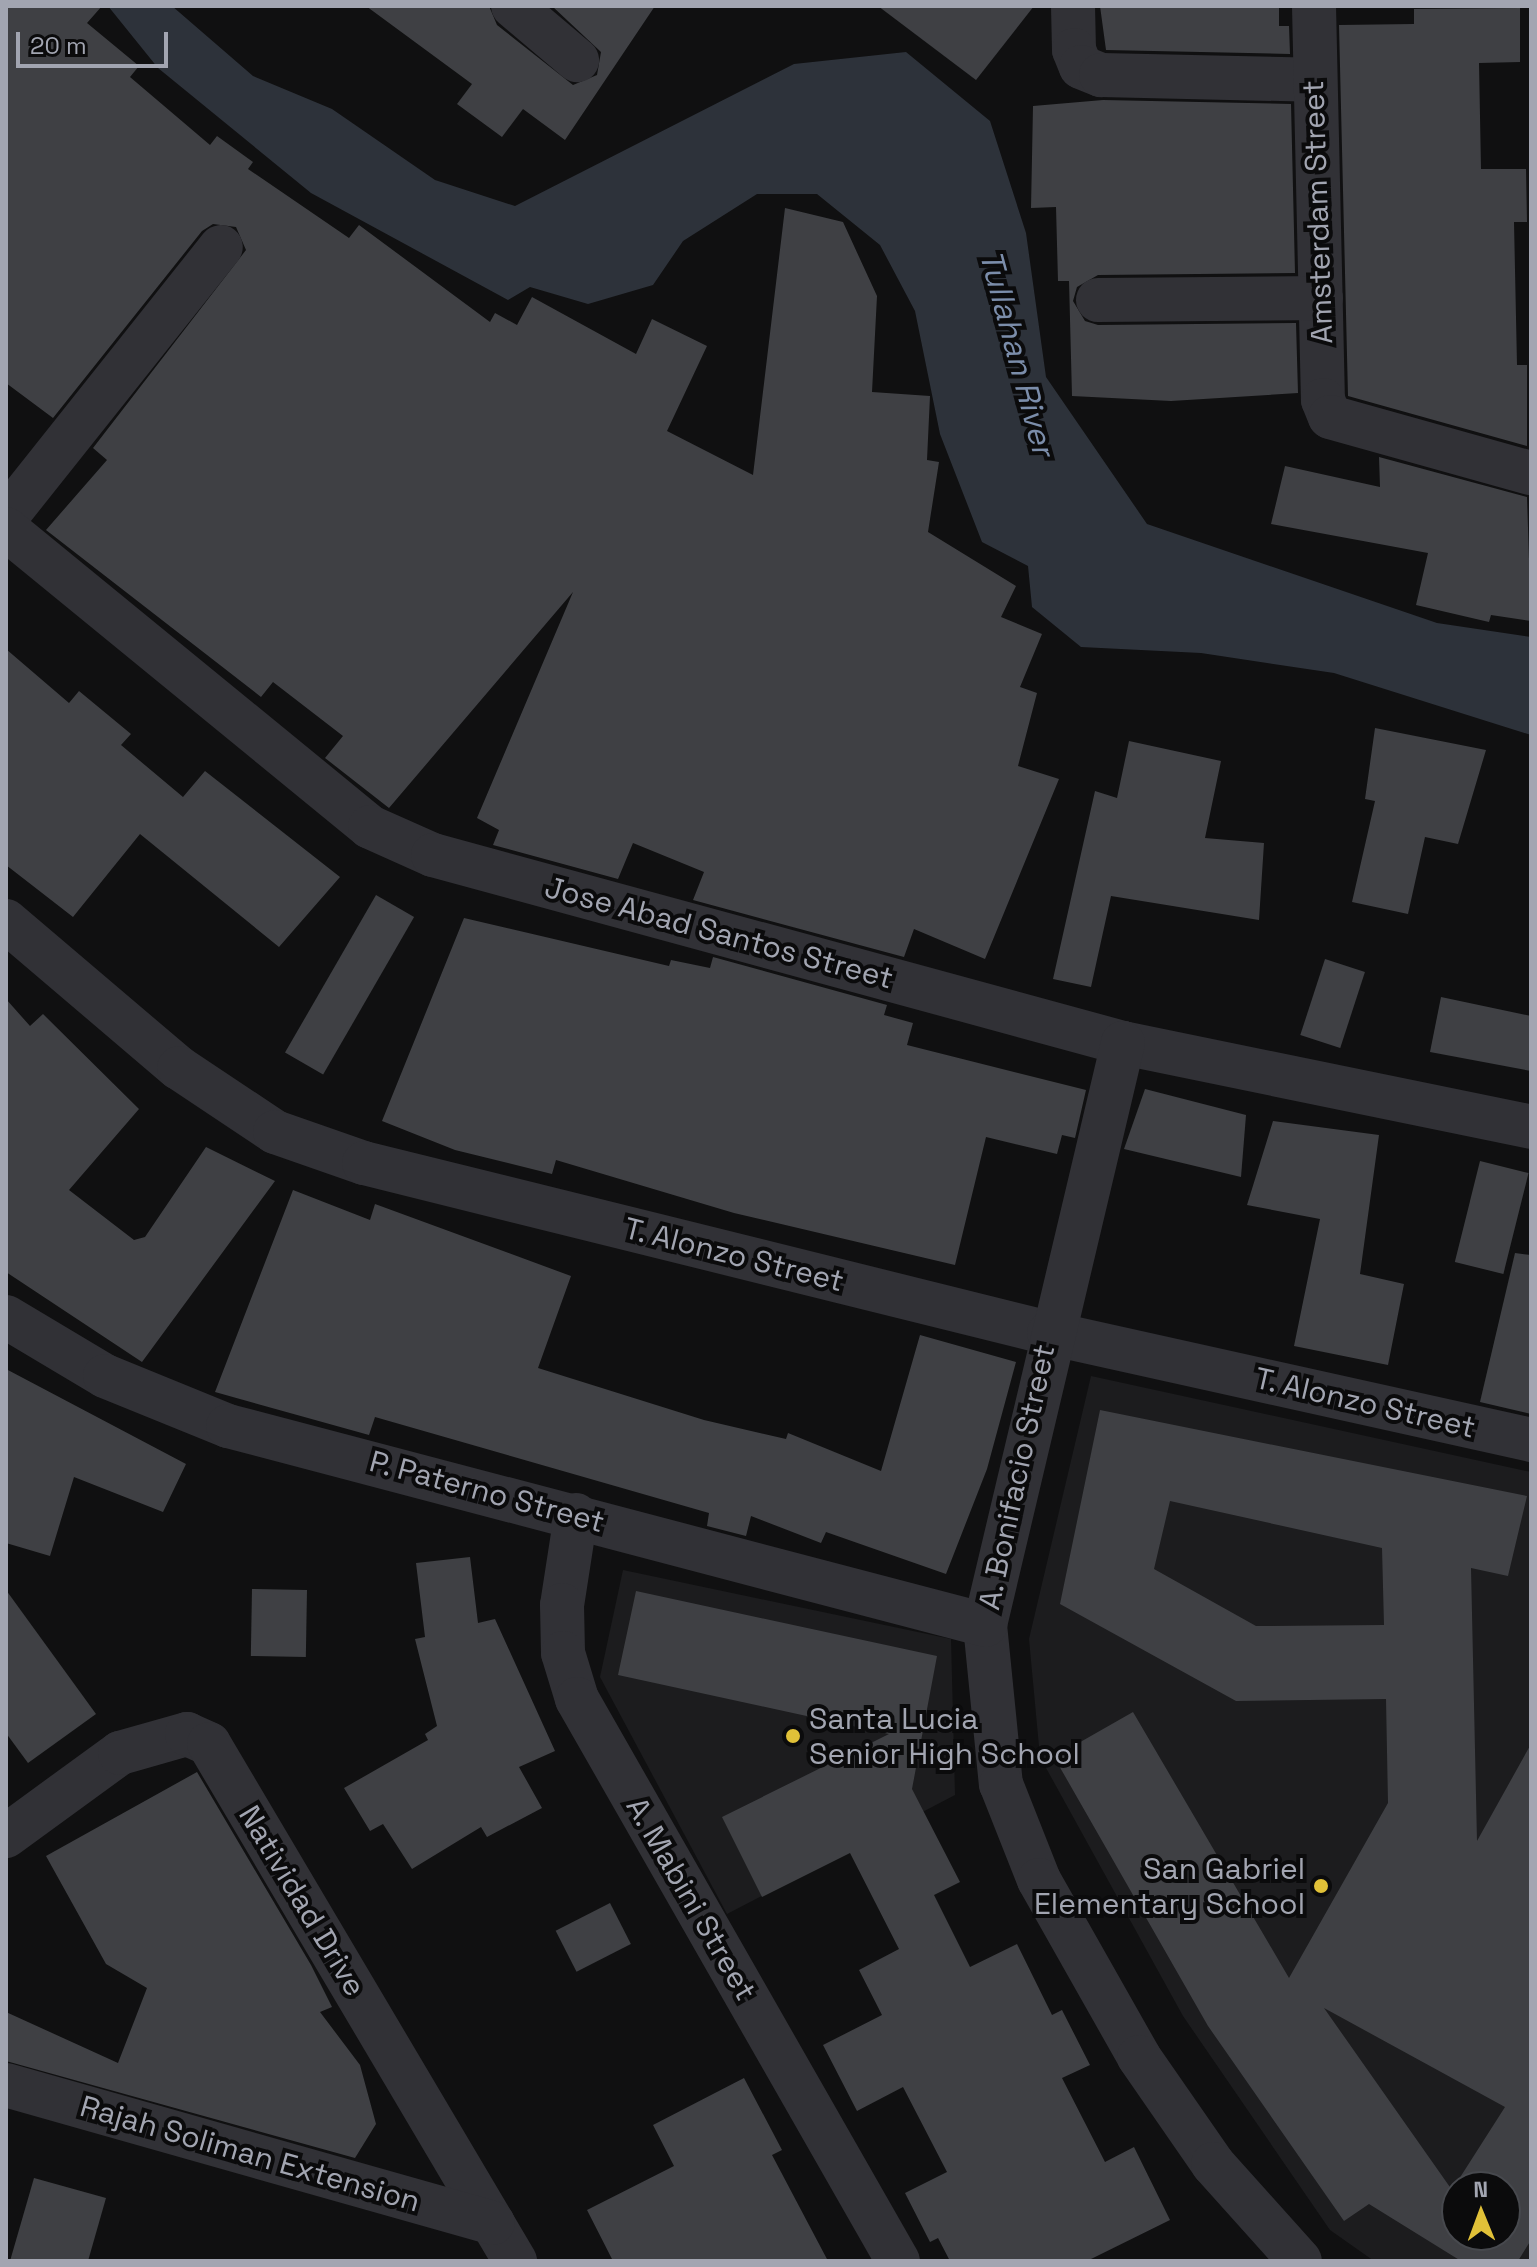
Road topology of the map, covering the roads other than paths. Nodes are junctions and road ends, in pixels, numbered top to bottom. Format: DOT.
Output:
graph roads {
  1 [pos="513,6"];
  2 [pos="1073,6"];
  3 [pos="1314,6"];
  4 [pos="577,60"];
  5 [pos="1314,80"];
  6 [pos="221,247"];
  7 [pos="1321,298"];
  8 [pos="1098,300"];
  9 [pos="1531,473"];
  10 [pos="6,517"];
  11 [pos="6,529"];
  12 [pos="6,921"];
  13 [pos="1123,1043"];
  14 [pos="1531,1127"];
  15 [pos="6,1317"];
  16 [pos="1049,1333"];
  17 [pos="1531,1440"];
  18 [pos="576,1515"];
  19 [pos="985,1625"];
  20 [pos="6,1836"];
  21 [pos="6,2085"];
  22 [pos="493,2223"];
  23 [pos="515,2261"];
  24 [pos="898,2261"];
  25 [pos="1300,2261"];
  1 -- 4 [label="street"];
  2 -- 5 [label="street"];
  3 -- 5 [label="street, Amsterdam Street"];
  5 -- 7 [label="street, Amsterdam Street"];
  6 -- 10 [label="street"];
  7 -- 8 [label="street"];
  7 -- 9 [label="street, Amsterdam Street"];
  11 -- 13 [label="street, Jose Abad Santos Street"];
  12 -- 16 [label="street, T. Alonzo Street"];
  13 -- 14 [label="street, Jose Abad Santos Street"];
  13 -- 16 [label="street, A. Bonifacio Street"];
  15 -- 18 [label="street, P. Paterno Street"];
  16 -- 17 [label="street, T. Alonzo Street"];
  16 -- 19 [label="street, A. Bonifacio Street"];
  18 -- 19 [label="street, P. Paterno Street"];
  18 -- 24 [label="street, A. Mabini Street"];
  19 -- 25 [label="street, A. Bonifacio Street"];
  20 -- 22 [label="street, Natividad Drive"];
  21 -- 22 [label="street, Rajah Soliman Extension"];
  22 -- 23 [label="street, Natividad Drive"];
}
